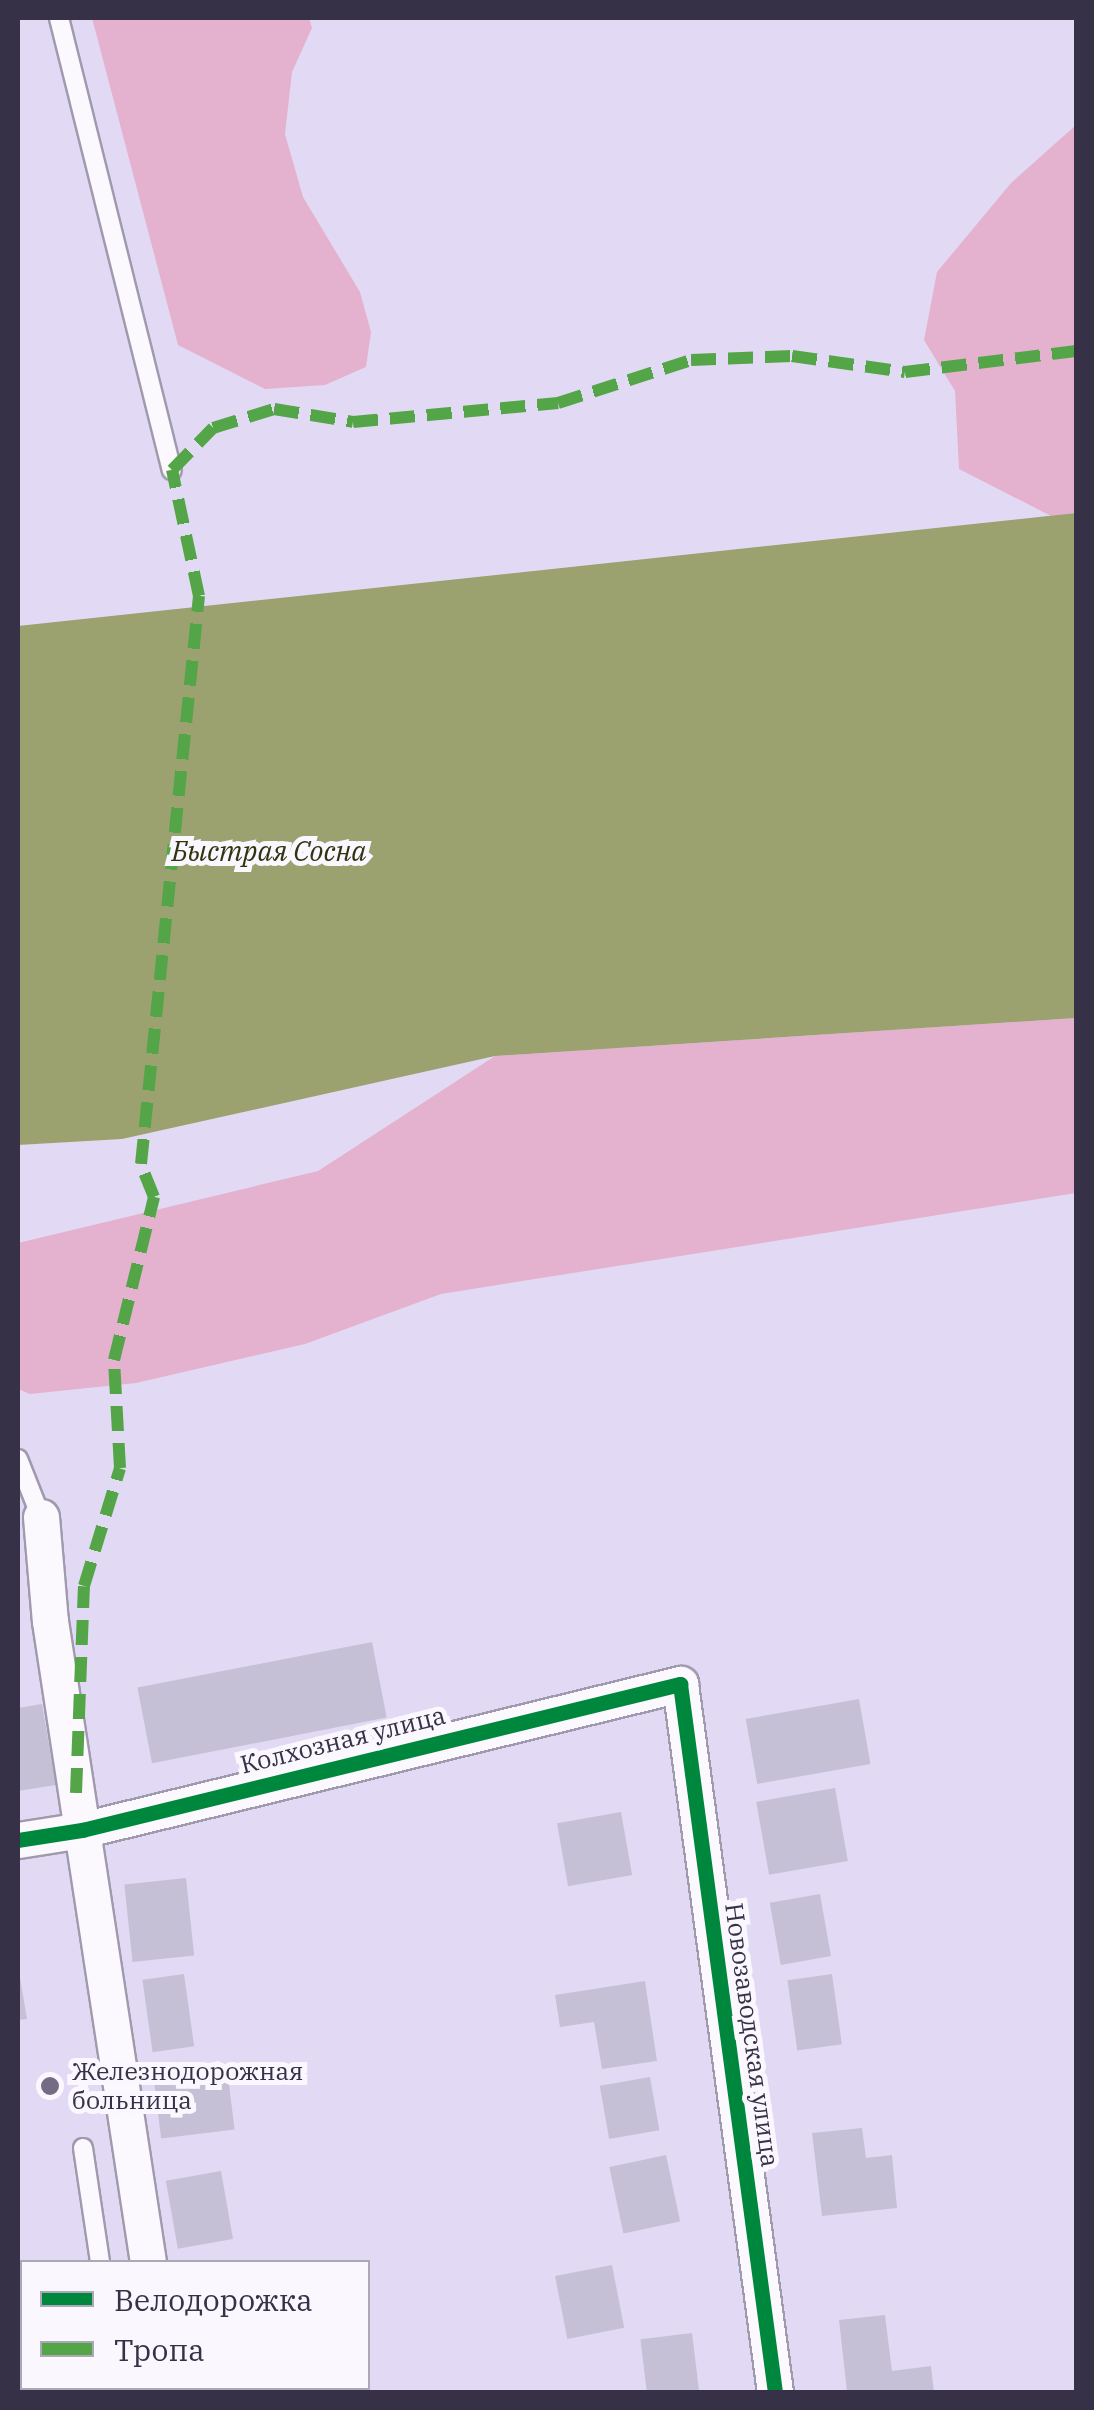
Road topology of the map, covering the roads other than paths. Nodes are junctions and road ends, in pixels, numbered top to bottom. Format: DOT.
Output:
graph roads {
  1 [pos="59,18"];
  2 [pos="172,470"];
  3 [pos="18,1458"];
  4 [pos="41,1517"];
  5 [pos="680,1684"];
  6 [pos="82,1830"];
  7 [pos="18,1840"];
  8 [pos="83,2148"];
  9 [pos="100,2260"];
  10 [pos="148,2260"];
  11 [pos="775,2392"];
  1 -- 2 [label="lane"];
  3 -- 4 [label="lane"];
  4 -- 6 [label="street"];
  5 -- 6 [label="street, Колхозная улица"];
  5 -- 11 [label="street, Новозаводская улица"];
  6 -- 7 [label="street, Колхозная улица"];
  6 -- 10 [label="street"];
  8 -- 9 [label="lane"];
}
